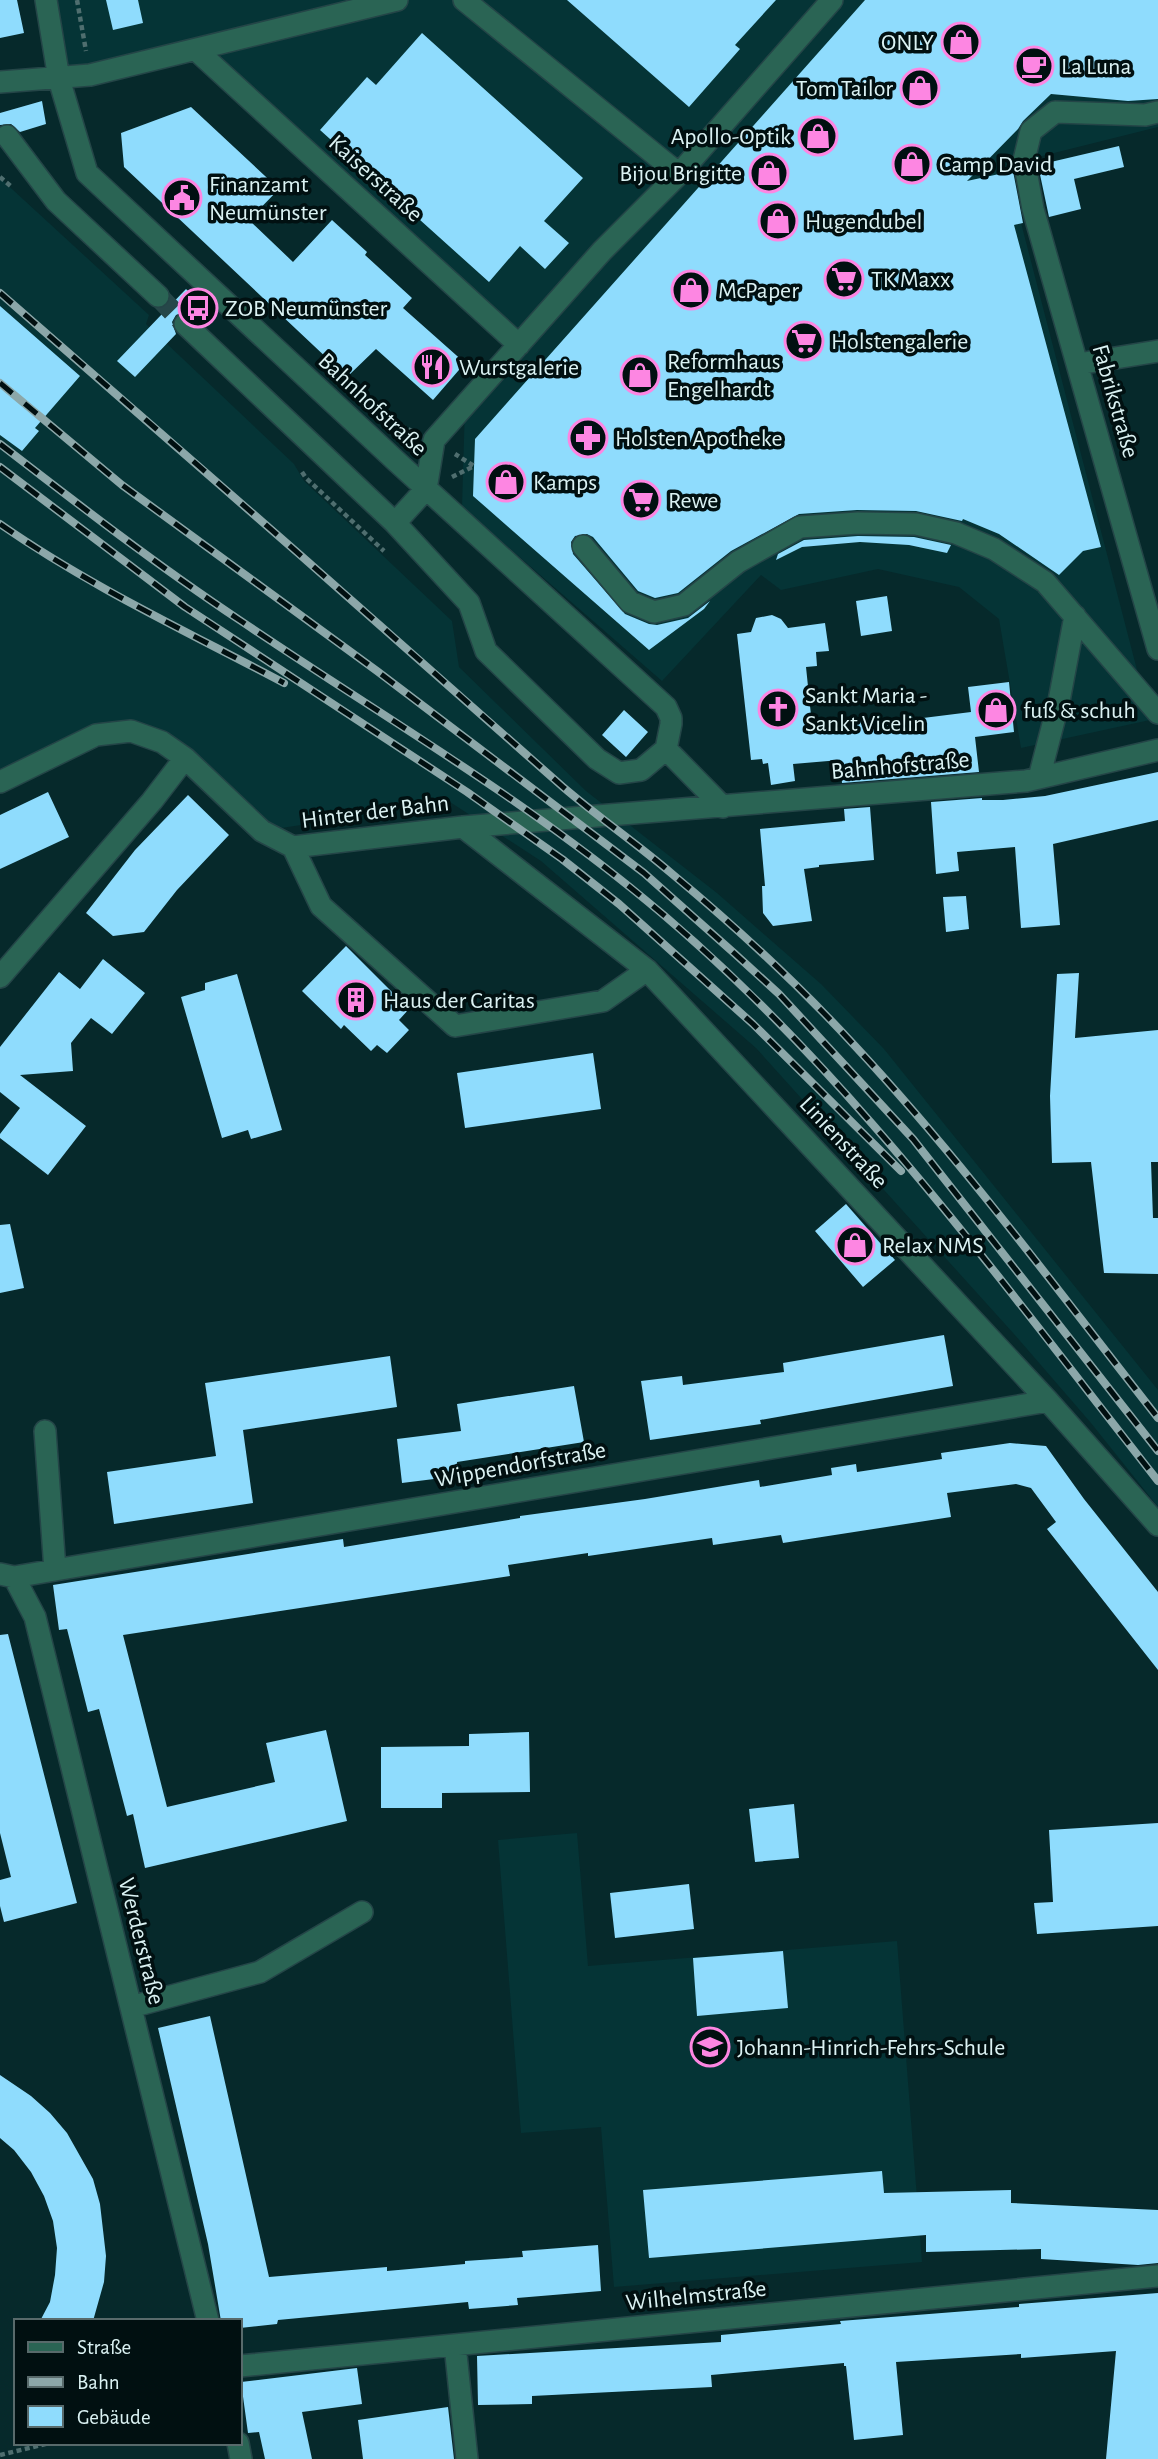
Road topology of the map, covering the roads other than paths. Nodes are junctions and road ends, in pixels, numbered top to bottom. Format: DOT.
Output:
graph roads {
  1 [pos="46,0"];
  2 [pos="397,0"];
  3 [pos="464,0"];
  4 [pos="832,0"];
  5 [pos="196,50"];
  6 [pos="60,79"];
  7 [pos="0,82"];
  8 [pos="1158,112"];
  9 [pos="7,135"];
  10 [pos="679,174"];
  11 [pos="158,296"];
  12 [pos="185,324"];
  13 [pos="519,345"];
  14 [pos="1158,351"];
  15 [pos="1078,365"];
  16 [pos="426,489"];
  17 [pos="395,523"];
  18 [pos="583,546"];
  19 [pos="1075,616"];
  20 [pos="1158,649"];
  21 [pos="1158,713"];
  22 [pos="666,750"];
  23 [pos="1158,750"];
  24 [pos="185,758"];
  25 [pos="1039,778"];
  26 [pos="0,782"];
  27 [pos="723,807"];
  28 [pos="463,827"];
  29 [pos="293,848"];
  30 [pos="647,970"];
  31 [pos="0,977"];
  32 [pos="1048,1401"];
  33 [pos="45,1431"];
  34 [pos="1158,1525"];
  35 [pos="55,1570"];
  36 [pos="7,1575"];
  37 [pos="362,1912"];
  38 [pos="131,2007"];
  39 [pos="1158,2276"];
  40 [pos="208,2319"];
  41 [pos="455,2345"];
  42 [pos="242,2366"];
  43 [pos="467,2459"];
  1 -- 6 [label="street, Bahnhofstraße"];
  2 -- 5 [label="street"];
  3 -- 10 [label="street"];
  4 -- 10 [label="street"];
  5 -- 6 [label="street"];
  5 -- 13 [label="street, Kaiserstraße"];
  6 -- 7 [label="street"];
  6 -- 16 [label="street, Bahnhofstraße"];
  8 -- 15 [label="street, Fabrikstraße"];
  9 -- 11 [label="street"];
  10 -- 13 [label="street"];
  12 -- 17 [label="street"];
  13 -- 16 [label="street"];
  14 -- 15 [label="street"];
  15 -- 20 [label="street, Fabrikstraße"];
  16 -- 17 [label="street"];
  16 -- 22 [label="street, Bahnhofstraße"];
  17 -- 22 [label="street"];
  18 -- 19 [label="street"];
  19 -- 21 [label="street"];
  19 -- 25 [label="street"];
  22 -- 27 [label="street"];
  23 -- 25 [label="street, Bahnhofstraße"];
  24 -- 26 [label="street, Hinter der Bahn"];
  24 -- 29 [label="street, Hinter der Bahn"];
  24 -- 31 [label="street"];
  25 -- 27 [label="street, Bahnhofstraße"];
  27 -- 28 [label="street, Hinter der Bahn"];
  28 -- 29 [label="street, Hinter der Bahn"];
  28 -- 30 [label="street, Linienstraße"];
  29 -- 30 [label="street"];
  30 -- 32 [label="street, Linienstraße"];
  32 -- 34 [label="street, Linienstraße"];
  32 -- 35 [label="street, Wippendorfstraße"];
  33 -- 35 [label="street"];
  35 -- 36 [label="street, Wippendorfstraße"];
  36 -- 38 [label="street, Werderstraße"];
  37 -- 38 [label="street"];
  38 -- 40 [label="street, Werderstraße"];
  39 -- 41 [label="street, Wilhelmstraße"];
  41 -- 42 [label="street, Wilhelmstraße"];
  41 -- 43 [label="street"];
}
